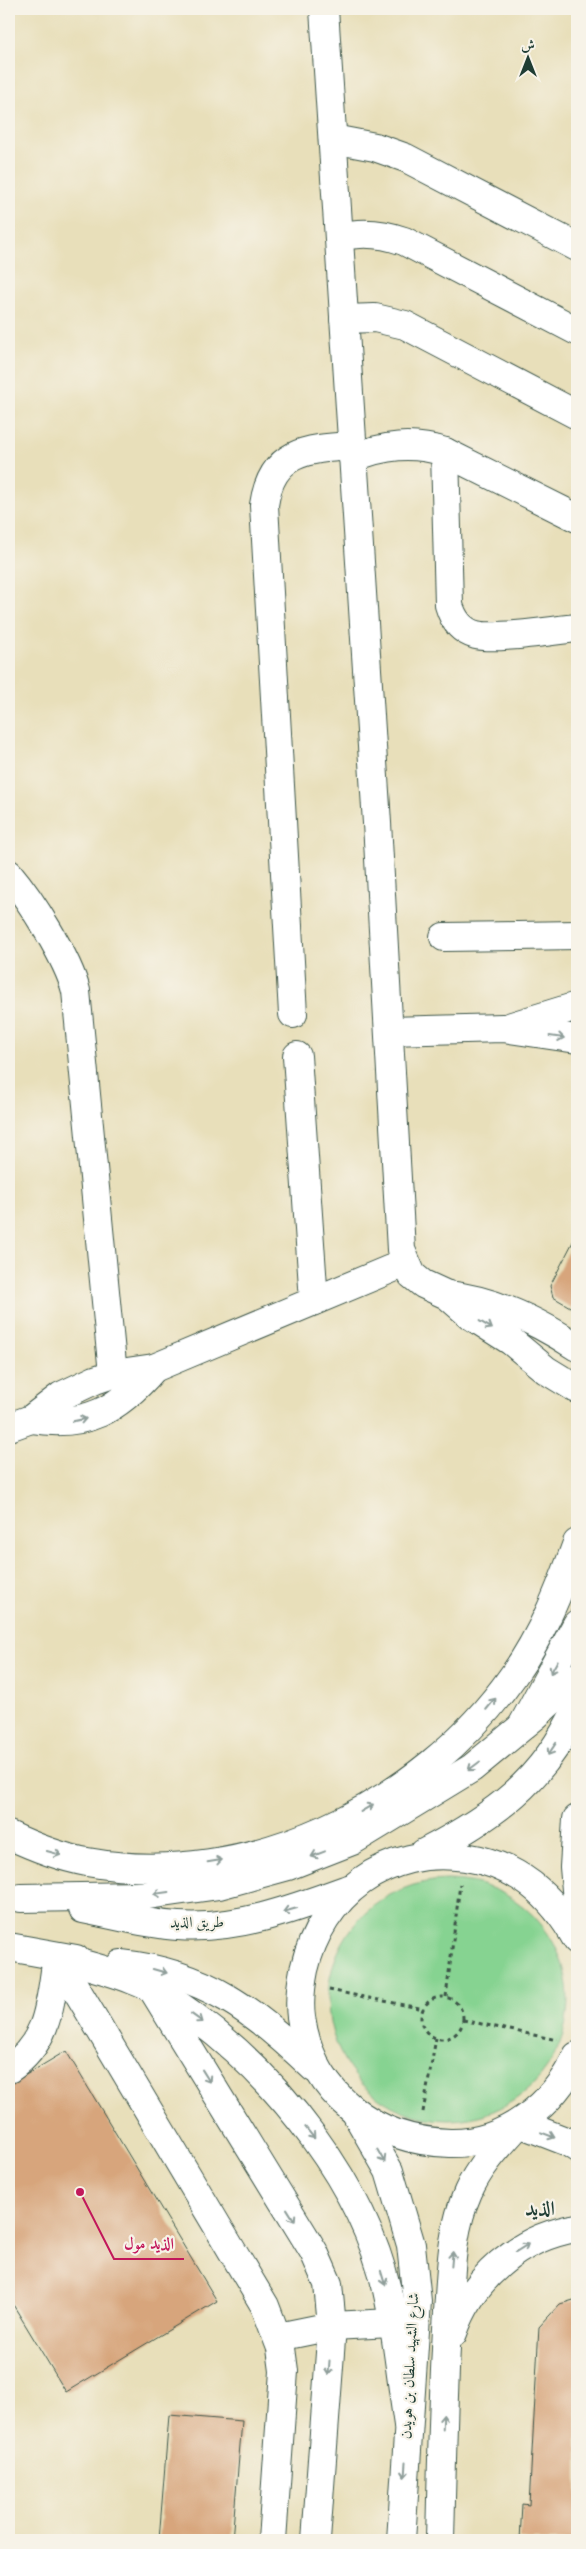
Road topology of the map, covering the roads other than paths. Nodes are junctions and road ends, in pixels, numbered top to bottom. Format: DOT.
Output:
graph roads {
  1 [pos="324,9"];
  2 [pos="333,139"];
  3 [pos="339,238"];
  4 [pos="577,247"];
  5 [pos="344,319"];
  6 [pos="577,331"];
  7 [pos="577,415"];
  8 [pos="352,452"];
  9 [pos="445,452"];
  10 [pos="577,518"];
  11 [pos="577,628"];
  12 [pos="9,874"];
  13 [pos="577,935"];
  14 [pos="444,937"];
  15 [pos="577,1006"];
  16 [pos="292,1014"];
  17 [pos="503,1028"];
  18 [pos="389,1031"];
  19 [pos="577,1039"];
  20 [pos="297,1056"];
  21 [pos="405,1263"];
  22 [pos="447,1295"];
  23 [pos="314,1301"];
  24 [pos="577,1347"];
  25 [pos="154,1368"];
  26 [pos="113,1374"];
  27 [pos="577,1389"];
  28 [pos="17,1423"];
  29 [pos="577,1543"];
  30 [pos="577,1624"];
  31 [pos="577,1677"];
  32 [pos="577,1708"];
  33 [pos="520,1729"];
  34 [pos="577,1818"];
  35 [pos="9,1835"];
  36 [pos="414,1858"];
  37 [pos="352,1888"];
  38 [pos="15,1897"];
  39 [pos="577,1901"];
  40 [pos="577,1940"];
  41 [pos="9,1947"];
  42 [pos="57,1957"];
  43 [pos="153,1990"];
  44 [pos="572,2049"];
  45 [pos="9,2069"];
  46 [pos="322,2075"];
  47 [pos="356,2114"];
  48 [pos="519,2123"];
  49 [pos="577,2148"];
  50 [pos="577,2228"];
  51 [pos="392,2323"];
  52 [pos="332,2326"];
  53 [pos="278,2337"];
  54 [pos="445,2356"];
  55 [pos="408,2425"];
  56 [pos="272,2540"];
  57 [pos="316,2540"];
  58 [pos="401,2540"];
  59 [pos="440,2540"];
  1 -- 2 [label="main road"];
  2 -- 3 [label="main road"];
  2 -- 4 [label="main road"];
  3 -- 5 [label="main road"];
  3 -- 6 [label="main road"];
  5 -- 7 [label="main road"];
  5 -- 8 [label="main road"];
  8 -- 9 [label="main road"];
  8 -- 16 [label="main road"];
  8 -- 18 [label="main road"];
  9 -- 10 [label="main road"];
  9 -- 11 [label="main road"];
  12 -- 26 [label="main road"];
  13 -- 14 [label="main road"];
  15 -- 17 [label="main road"];
  17 -- 18 [label="main road"];
  17 -- 19 [label="main road, one-way"];
  18 -- 21 [label="main road"];
  20 -- 23 [label="main road"];
  21 -- 22 [label="main road"];
  21 -- 23 [label="main road"];
  22 -- 24 [label="main road"];
  22 -- 27 [label="main road, one-way"];
  23 -- 25 [label="main road"];
  25 -- 26 [label="main road"];
  28 -- 25 [label="main road, one-way"];
  26 -- 28 [label="main road"];
  35 -- 29 [label="main road, one-way"];
  30 -- 33 [label="main road, one-way"];
  31 -- 33 [label="main road"];
  32 -- 36 [label="main road, one-way"];
  33 -- 38 [label="main road, one-way"];
  34 -- 39 [label="main road"];
  36 -- 37 [label="main road"];
  36 -- 40 [label="main road"];
  37 -- 38 [label="main road, طريق الذيد, one-way"];
  37 -- 46 [label="main road"];
  41 -- 42 [label="main road"];
  42 -- 43 [label="main road"];
  42 -- 45 [label="main road"];
  42 -- 46 [label="main road, one-way"];
  42 -- 53 [label="main road"];
  43 -- 51 [label="main road, one-way"];
  43 -- 52 [label="main road, one-way"];
  44 -- 48 [label="main road"];
  46 -- 47 [label="main road"];
  47 -- 48 [label="main road"];
  47 -- 55 [label="main road, شارع الشهيد سلطان بن هويدن, one-way"];
  48 -- 49 [label="main road, one-way"];
  54 -- 48 [label="main road, one-way"];
  54 -- 50 [label="main road, one-way"];
  51 -- 52 [label="main road"];
  51 -- 55 [label="main road"];
  52 -- 53 [label="main road"];
  52 -- 57 [label="main road, one-way"];
  53 -- 56 [label="main road"];
  59 -- 54 [label="main road, one-way"];
  55 -- 58 [label="main road, شارع الشهيد سلطان بن هويدن, one-way"];
}
